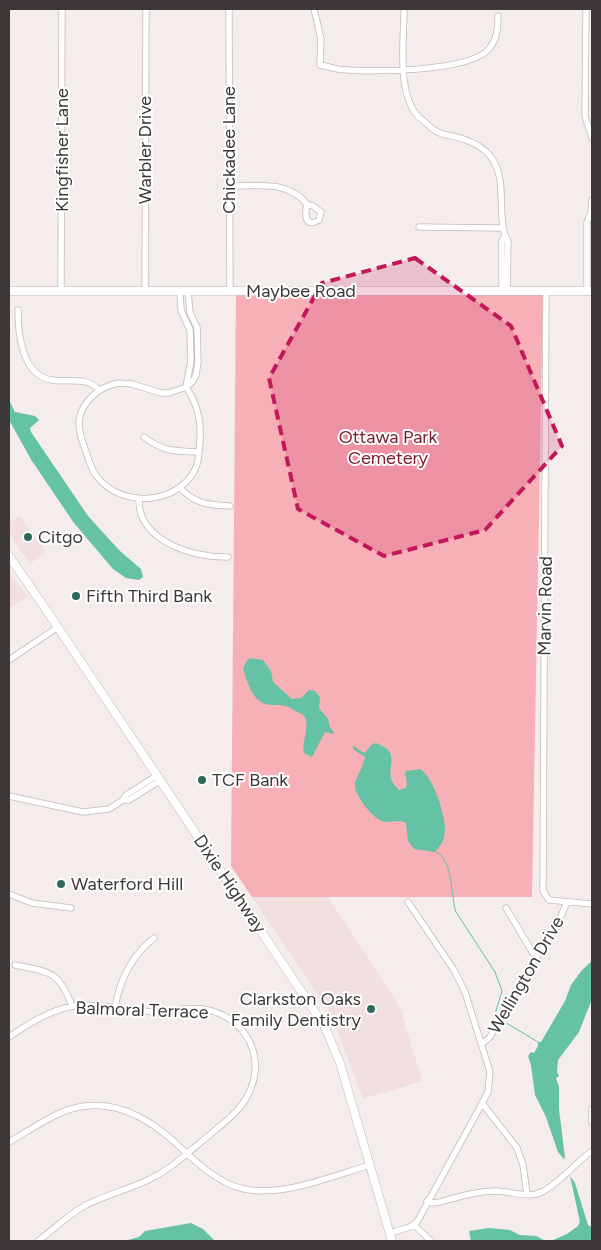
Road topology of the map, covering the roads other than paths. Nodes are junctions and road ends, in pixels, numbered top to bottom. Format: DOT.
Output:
graph roads {
  1 [pos="62,9"];
  2 [pos="146,9"];
  3 [pos="229,9"];
  4 [pos="314,9"];
  5 [pos="404,9"];
  6 [pos="586,9"];
  7 [pos="498,16"];
  8 [pos="589,20"];
  9 [pos="403,70"];
  10 [pos="592,138"];
  11 [pos="229,186"];
  12 [pos="592,200"];
  13 [pos="307,204"];
  14 [pos="591,214"];
  15 [pos="419,227"];
  16 [pos="503,228"];
  17 [pos="590,247"];
  18 [pos="9,291"];
  19 [pos="61,291"];
  20 [pos="145,291"];
  21 [pos="184,291"];
  22 [pos="230,291"];
  23 [pos="590,291"];
  24 [pos="504,292"];
  25 [pos="546,292"];
  26 [pos="18,310"];
  27 [pos="190,313"];
  28 [pos="183,316"];
  29 [pos="191,361"];
  30 [pos="198,362"];
  31 [pos="186,387"];
  32 [pos="99,390"];
  33 [pos="144,436"];
  34 [pos="199,452"];
  35 [pos="180,488"];
  36 [pos="139,499"];
  37 [pos="230,506"];
  38 [pos="9,556"];
  39 [pos="228,557"];
  40 [pos="58,627"];
  41 [pos="9,660"];
  42 [pos="159,778"];
  43 [pos="9,796"];
  44 [pos="9,894"];
  45 [pos="408,902"];
  46 [pos="567,902"];
  47 [pos="592,904"];
  48 [pos="71,908"];
  49 [pos="506,908"];
  50 [pos="154,938"];
  51 [pos="536,958"];
  52 [pos="16,965"];
  53 [pos="72,1006"];
  54 [pos="115,1007"];
  55 [pos="9,1037"];
  56 [pos="482,1044"];
  57 [pos="482,1103"];
  58 [pos="592,1109"];
  59 [pos="592,1122"];
  60 [pos="9,1142"];
  61 [pos="592,1151"];
  62 [pos="188,1155"];
  63 [pos="370,1165"];
  64 [pos="527,1194"];
  65 [pos="427,1201"];
  66 [pos="414,1225"];
  67 [pos="391,1237"];
  68 [pos="38,1241"];
  69 [pos="431,1241"];
  1 -- 19 [label="street, Kingfisher Lane"];
  2 -- 20 [label="street, Warbler Drive"];
  3 -- 11 [label="street, Chickadee Lane"];
  4 -- 9 [label="street"];
  5 -- 9 [label="street"];
  6 -- 8 [label="street"];
  7 -- 9 [label="street"];
  8 -- 10 [label="street"];
  9 -- 16 [label="street"];
  11 -- 13 [label="street"];
  11 -- 22 [label="street, Chickadee Lane"];
  12 -- 14 [label="street"];
  14 -- 17 [label="street"];
  15 -- 16 [label="street"];
  16 -- 24 [label="street"];
  17 -- 23 [label="street"];
  18 -- 19 [label="main road, Maybee Road"];
  19 -- 20 [label="main road, Maybee Road"];
  20 -- 21 [label="main road, Maybee Road"];
  21 -- 22 [label="main road, Maybee Road"];
  21 -- 27 [label="street"];
  21 -- 28 [label="street"];
  22 -- 24 [label="main road, Maybee Road"];
  23 -- 25 [label="main road, Maybee Road"];
  24 -- 25 [label="main road, Maybee Road"];
  25 -- 46 [label="street, Marvin Road"];
  26 -- 32 [label="street"];
  27 -- 28 [label="street"];
  27 -- 30 [label="street"];
  28 -- 29 [label="street"];
  29 -- 30 [label="street"];
  29 -- 31 [label="street"];
  30 -- 31 [label="street"];
  31 -- 32 [label="street"];
  31 -- 34 [label="street"];
  32 -- 36 [label="street"];
  33 -- 34 [label="street"];
  34 -- 35 [label="street"];
  35 -- 36 [label="street"];
  35 -- 37 [label="street"];
  36 -- 39 [label="street"];
  38 -- 40 [label="main road, Dixie Highway"];
  40 -- 41 [label="street"];
  40 -- 42 [label="main road, Dixie Highway"];
  42 -- 43 [label="street"];
  42 -- 63 [label="main road, Dixie Highway"];
  44 -- 48 [label="street"];
  45 -- 56 [label="street"];
  46 -- 47 [label="street, Marvin Road"];
  46 -- 51 [label="street, Wellington Drive"];
  49 -- 51 [label="street"];
  50 -- 54 [label="street"];
  51 -- 56 [label="street, Wellington Drive"];
  52 -- 53 [label="street"];
  53 -- 54 [label="street, Balmoral Terrace"];
  53 -- 55 [label="street, Balmoral Terrace"];
  54 -- 62 [label="street, Balmoral Terrace"];
  56 -- 57 [label="street"];
  57 -- 64 [label="street"];
  57 -- 65 [label="street"];
  58 -- 59 [label="street"];
  60 -- 62 [label="street"];
  61 -- 64 [label="street"];
  62 -- 63 [label="street"];
  62 -- 68 [label="street, Balmoral Terrace"];
  63 -- 67 [label="main road, Dixie Highway"];
  64 -- 65 [label="street"];
  65 -- 66 [label="street"];
  66 -- 67 [label="street"];
  66 -- 69 [label="street"];
}
